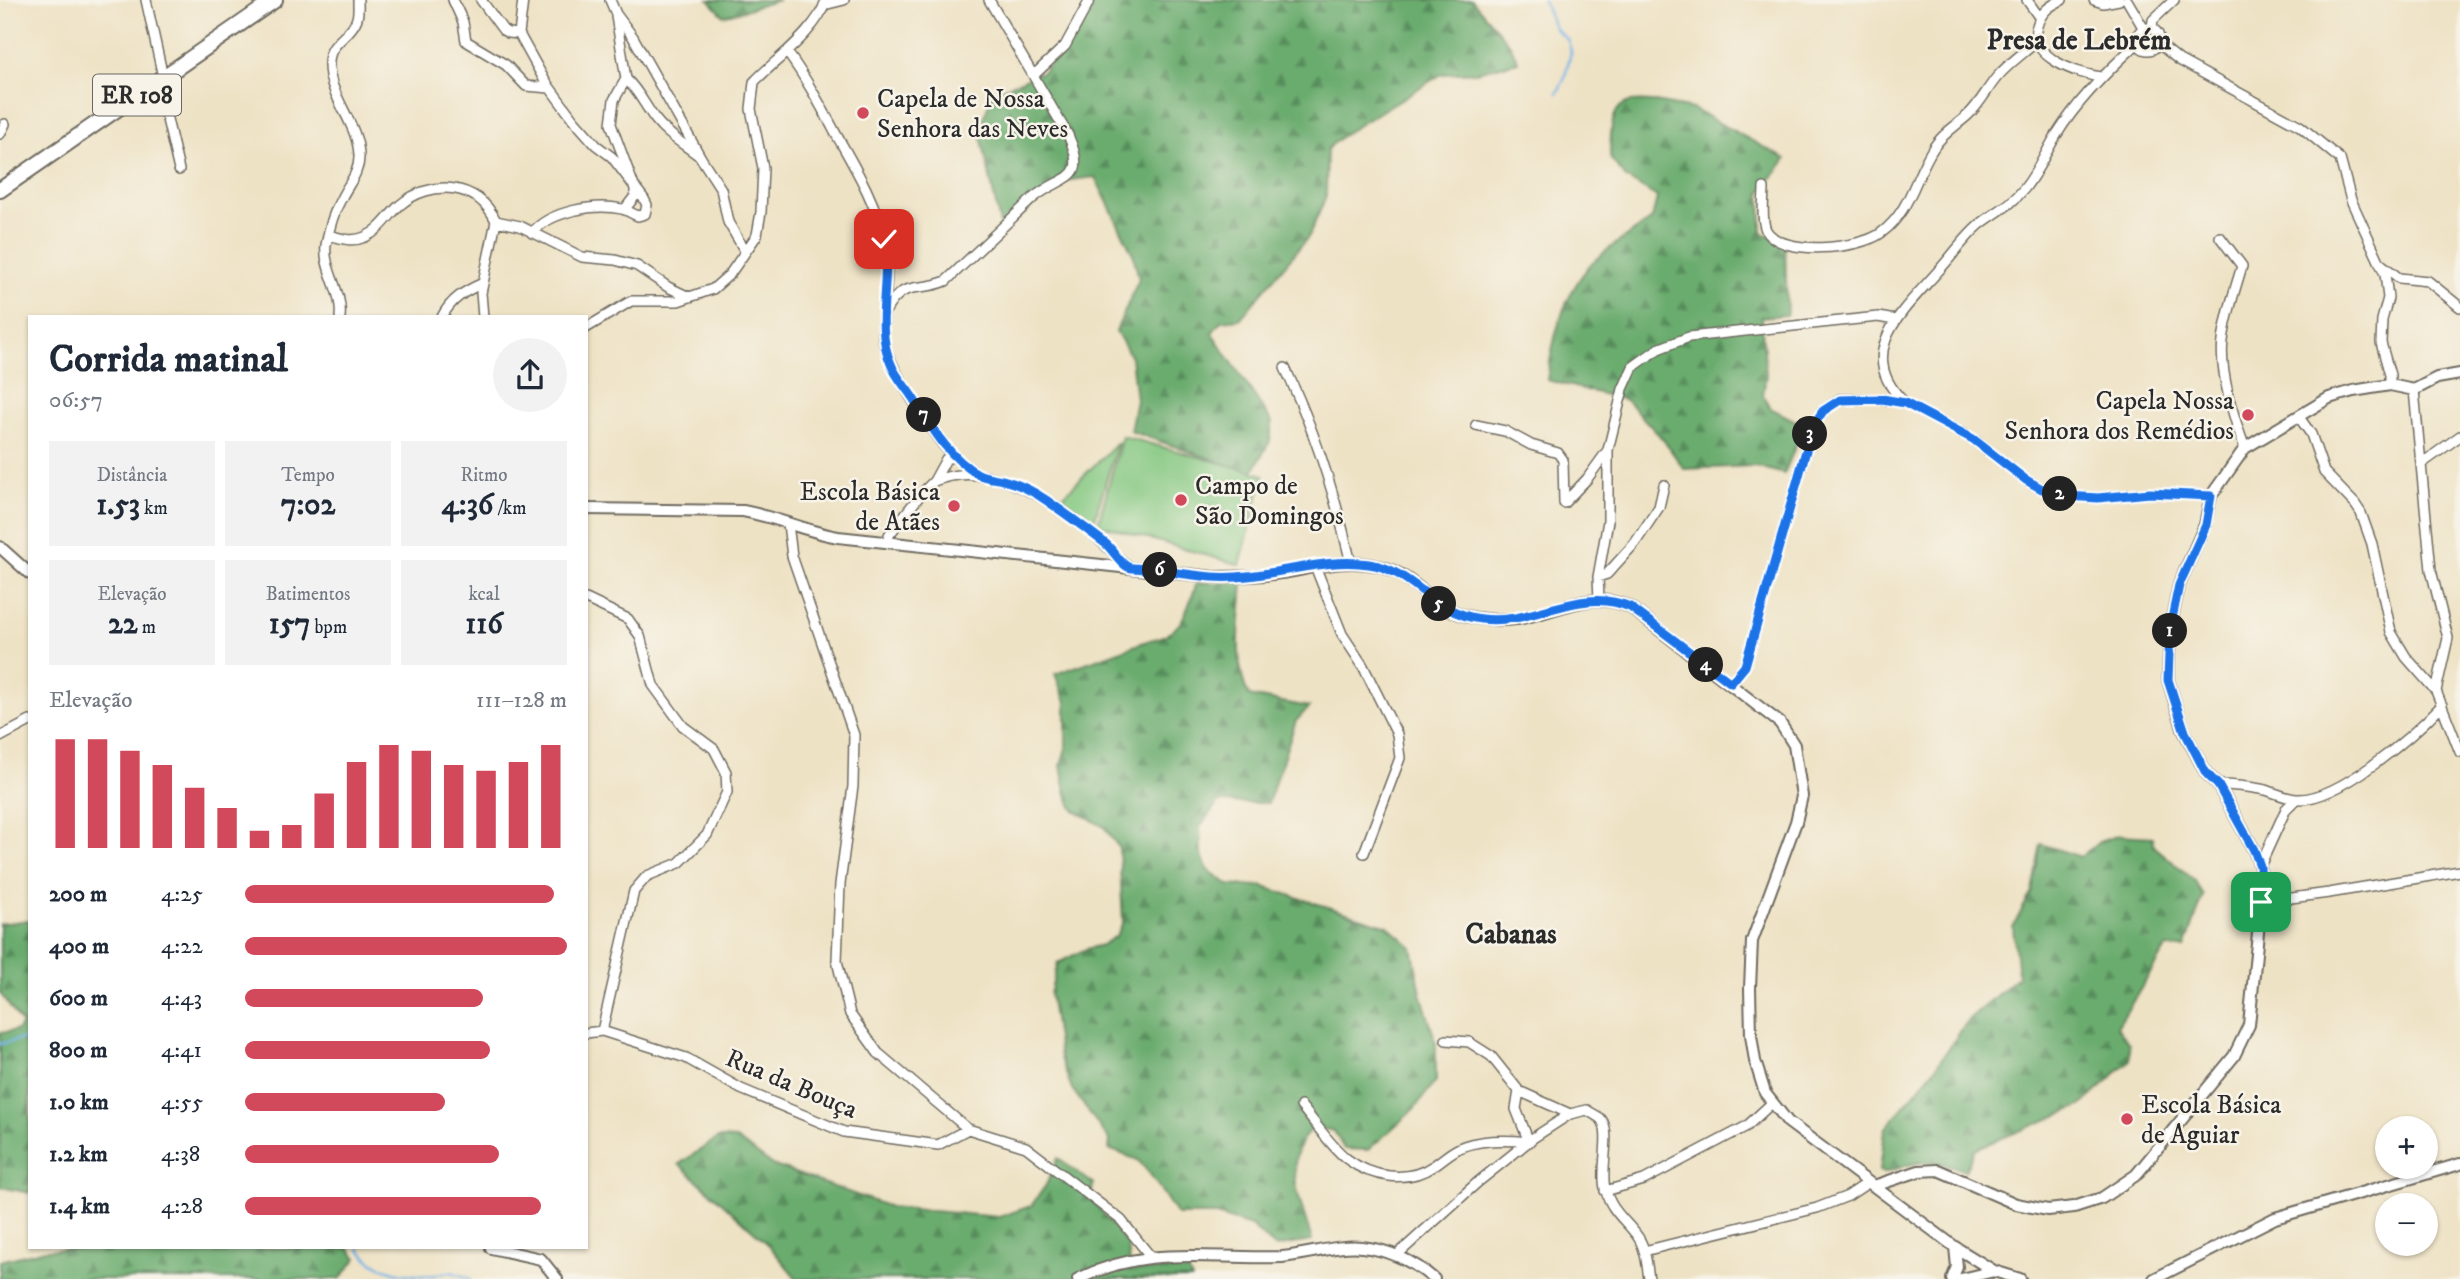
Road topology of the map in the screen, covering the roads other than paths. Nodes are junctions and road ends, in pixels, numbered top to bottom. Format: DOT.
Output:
graph roads {
  1 [pos="146,0"];
  2 [pos="275,0"];
  3 [pos="358,0"];
  4 [pos="453,0"];
  5 [pos="481,0"];
  6 [pos="523,0"];
  7 [pos="610,0"];
  8 [pos="844,0"];
  9 [pos="989,0"];
  10 [pos="1090,0"];
  11 [pos="2027,0"];
  12 [pos="2062,0"];
  13 [pos="2094,0"];
  14 [pos="2119,0"];
  15 [pos="2127,0"];
  16 [pos="2174,0"];
  17 [pos="825,3"];
  18 [pos="616,14"];
  19 [pos="2039,17"];
  20 [pos="2148,29"];
  21 [pos="519,34"];
  22 [pos="2037,41"];
  23 [pos="2138,43"];
  24 [pos="2158,43"];
  25 [pos="787,52"];
  26 [pos="1034,75"];
  27 [pos="2101,77"];
  28 [pos="160,79"];
  29 [pos="626,79"];
  30 [pos="550,88"];
  31 [pos="5,124"];
  32 [pos="0,134"];
  33 [pos="701,158"];
  34 [pos="179,170"];
  35 [pos="1764,188"];
  36 [pos="635,189"];
  37 [pos="0,190"];
  38 [pos="625,209"];
  39 [pos="496,220"];
  40 [pos="532,233"];
  41 [pos="328,235"];
  42 [pos="2220,237"];
  43 [pos="745,251"];
  44 [pos="2380,262"];
  45 [pos="483,283"];
  46 [pos="690,297"];
  47 [pos="2460,307"];
  48 [pos="885,312"];
  49 [pos="340,315"];
  50 [pos="443,315"];
  51 [pos="483,315"];
  52 [pos="1895,320"];
  53 [pos="588,327"];
  54 [pos="1285,368"];
  55 [pos="2460,374"];
  56 [pos="2390,385"];
  57 [pos="2414,390"];
  58 [pos="1905,403"];
  59 [pos="2299,418"];
  60 [pos="1476,425"];
  61 [pos="2460,436"];
  62 [pos="2245,448"];
  63 [pos="1608,450"];
  64 [pos="952,461"];
  65 [pos="2421,464"];
  66 [pos="954,474"];
  67 [pos="980,476"];
  68 [pos="934,481"];
  69 [pos="1664,485"];
  70 [pos="2211,496"];
  71 [pos="588,509"];
  72 [pos="788,524"];
  73 [pos="888,543"];
  74 [pos="0,547"];
  75 [pos="1351,563"];
  76 [pos="1315,566"];
  77 [pos="1128,567"];
  78 [pos="28,572"];
  79 [pos="1598,577"];
  80 [pos="1599,599"];
  81 [pos="588,600"];
  82 [pos="1731,683"];
  83 [pos="2436,691"];
  84 [pos="2442,705"];
  85 [pos="28,722"];
  86 [pos="0,737"];
  87 [pos="2460,752"];
  88 [pos="2218,785"];
  89 [pos="2297,799"];
  90 [pos="1364,853"];
  91 [pos="2260,866"];
  92 [pos="2460,871"];
  93 [pos="2261,902"];
  94 [pos="602,1031"];
  95 [pos="588,1033"];
  96 [pos="1446,1040"];
  97 [pos="1520,1091"];
  98 [pos="1772,1103"];
  99 [pos="1301,1106"];
  100 [pos="1570,1114"];
  101 [pos="968,1129"];
  102 [pos="1529,1142"];
  103 [pos="2460,1164"];
  104 [pos="1871,1184"];
  105 [pos="1605,1191"];
  106 [pos="1955,1247"];
  107 [pos="496,1249"];
  108 [pos="1644,1251"];
  109 [pos="1397,1255"];
  110 [pos="1151,1257"];
  111 [pos="1994,1271"];
  112 [pos="557,1279"];
  113 [pos="1078,1279"];
  114 [pos="1434,1279"];
  115 [pos="1649,1279"];
  116 [pos="1952,1279"];
  117 [pos="1961,1279"];
  118 [pos="2020,1279"];
  119 [pos="2154,1279"];
  1 -- 28 [label="street"];
  2 -- 28 [label="main road, ER 108"];
  3 -- 41 [label="street"];
  4 -- 30 [label="street"];
  5 -- 21 [label="street"];
  6 -- 21 [label="street"];
  7 -- 18 [label="street"];
  8 -- 17 [label="street"];
  9 -- 26 [label="street"];
  10 -- 26 [label="street"];
  11 -- 19 [label="street"];
  12 -- 19 [label="street"];
  13 -- 14 [label="street"];
  15 -- 20 [label="street"];
  16 -- 20 [label="street"];
  17 -- 25 [label="street"];
  18 -- 29 [label="street"];
  18 -- 33 [label="street"];
  19 -- 22 [label="street"];
  20 -- 23 [label="street"];
  20 -- 24 [label="street"];
  21 -- 30 [label="street"];
  22 -- 27 [label="street"];
  22 -- 35 [label="street"];
  23 -- 24 [label="street"];
  23 -- 27 [label="street"];
  24 -- 44 [label="street"];
  25 -- 43 [label="street"];
  25 -- 48 [label="street"];
  26 -- 48 [label="street"];
  27 -- 52 [label="street"];
  28 -- 34 [label="street"];
  28 -- 37 [label="main road, ER 108"];
  29 -- 33 [label="street"];
  29 -- 36 [label="street"];
  30 -- 36 [label="street"];
  31 -- 32 [label="street"];
  33 -- 43 [label="street"];
  36 -- 38 [label="street"];
  36 -- 38 [label="street"];
  38 -- 40 [label="street"];
  39 -- 40 [label="street"];
  39 -- 41 [label="street"];
  39 -- 45 [label="street"];
  40 -- 46 [label="street"];
  41 -- 49 [label="street"];
  42 -- 62 [label="street"];
  43 -- 46 [label="street"];
  44 -- 47 [label="street"];
  44 -- 56 [label="street"];
  45 -- 50 [label="street"];
  45 -- 51 [label="street"];
  46 -- 53 [label="street"];
  48 -- 64 [label="street"];
  52 -- 58 [label="street"];
  52 -- 63 [label="street"];
  54 -- 75 [label="street"];
  55 -- 57 [label="street"];
  56 -- 57 [label="street"];
  56 -- 59 [label="street"];
  57 -- 65 [label="street"];
  58 -- 70 [label="street"];
  58 -- 82 [label="street"];
  59 -- 62 [label="street"];
  59 -- 83 [label="street"];
  60 -- 63 [label="street"];
  61 -- 65 [label="street"];
  62 -- 70 [label="street"];
  63 -- 79 [label="street"];
  64 -- 66 [label="street"];
  64 -- 66 [label="street"];
  64 -- 67 [label="street"];
  64 -- 68 [label="street"];
  65 -- 83 [label="street"];
  66 -- 67 [label="street"];
  66 -- 68 [label="street"];
  67 -- 77 [label="street"];
  68 -- 73 [label="street"];
  69 -- 79 [label="street"];
  70 -- 88 [label="street"];
  71 -- 72 [label="street"];
  72 -- 73 [label="street"];
  72 -- 101 [label="street"];
  73 -- 77 [label="street"];
  74 -- 78 [label="street"];
  75 -- 76 [label="street"];
  75 -- 80 [label="street"];
  76 -- 77 [label="street"];
  76 -- 90 [label="street"];
  79 -- 80 [label="street"];
  80 -- 82 [label="street"];
  81 -- 94 [label="street"];
  82 -- 98 [label="street"];
  83 -- 84 [label="street"];
  84 -- 87 [label="street"];
  84 -- 89 [label="street"];
  85 -- 86 [label="street"];
  88 -- 89 [label="street"];
  88 -- 91 [label="street"];
  89 -- 91 [label="street"];
  91 -- 93 [label="street"];
  92 -- 93 [label="street"];
  93 -- 104 [label="street"];
  94 -- 95 [label="street"];
  94 -- 101 [label="street, Rua da Bouça"];
  96 -- 97 [label="street"];
  97 -- 100 [label="street"];
  97 -- 102 [label="street"];
  98 -- 104 [label="street"];
  98 -- 105 [label="street"];
  99 -- 102 [label="street"];
  100 -- 102 [label="street"];
  100 -- 105 [label="street"];
  101 -- 110 [label="street"];
  102 -- 109 [label="street"];
  103 -- 119 [label="street"];
  104 -- 106 [label="street"];
  104 -- 108 [label="street"];
  105 -- 108 [label="street"];
  106 -- 111 [label="street"];
  106 -- 116 [label="street"];
  107 -- 112 [label="street"];
  108 -- 115 [label="street"];
  109 -- 110 [label="street"];
  109 -- 114 [label="street"];
  110 -- 113 [label="street"];
  111 -- 117 [label="street"];
  111 -- 118 [label="street"];
}
